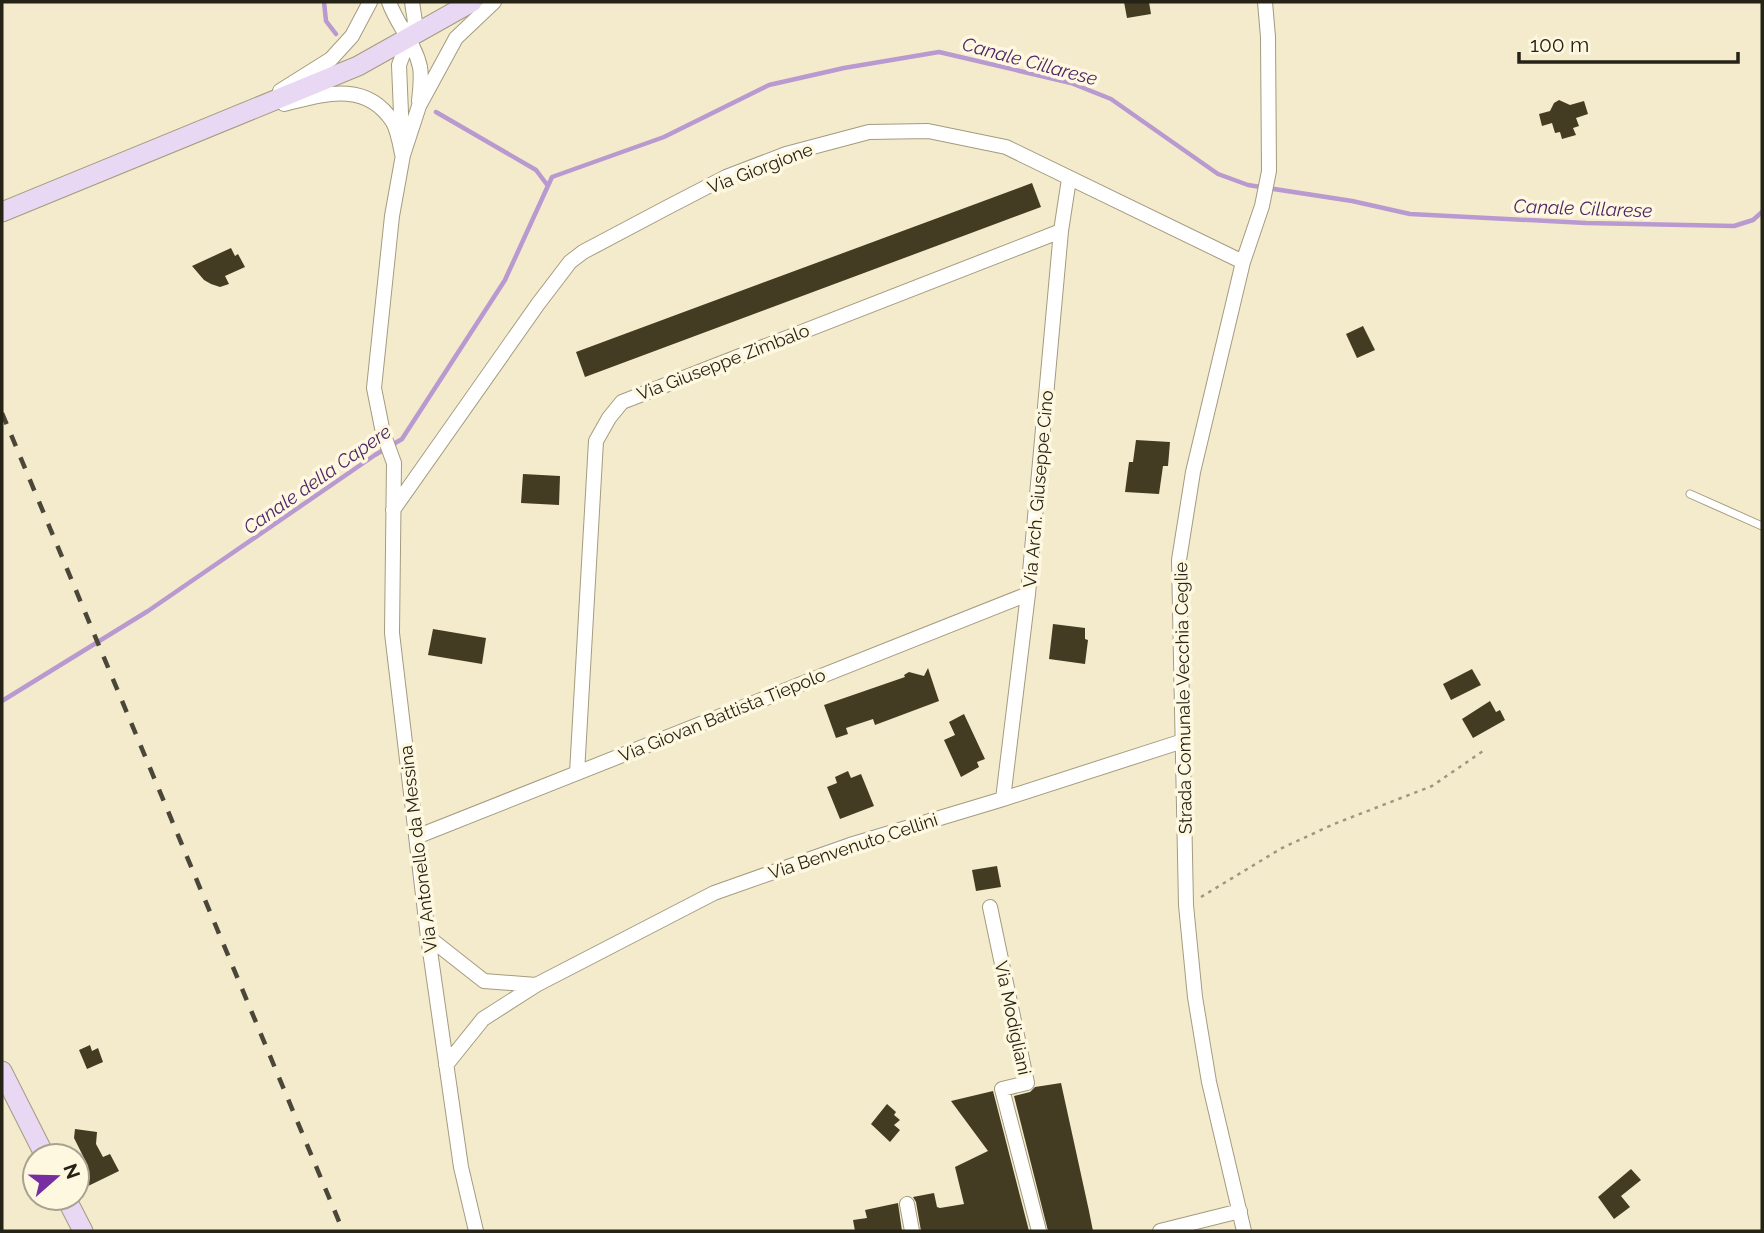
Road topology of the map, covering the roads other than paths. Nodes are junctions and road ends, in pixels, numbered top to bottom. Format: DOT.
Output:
graph roads {
  1 [pos="370,2"];
  2 [pos="389,2"];
  3 [pos="412,2"];
  4 [pos="472,2"];
  5 [pos="494,2"];
  6 [pos="1265,2"];
  7 [pos="409,39"];
  8 [pos="419,106"];
  9 [pos="243,114"];
  10 [pos="403,155"];
  11 [pos="1069,178"];
  12 [pos="2,212"];
  13 [pos="1061,231"];
  14 [pos="1243,262"];
  15 [pos="1690,494"];
  16 [pos="393,510"];
  17 [pos="1762,526"];
  18 [pos="1028,594"];
  19 [pos="1183,741"];
  20 [pos="577,773"];
  21 [pos="1003,799"];
  22 [pos="416,837"];
  23 [pos="990,907"];
  24 [pos="428,937"];
  25 [pos="536,985"];
  26 [pos="446,1065"];
  27 [pos="2,1071"];
  28 [pos="38,1142"];
  29 [pos="907,1204"];
  30 [pos="1240,1211"];
  31 [pos="73,1212"];
  32 [pos="83,1231"];
  33 [pos="476,1231"];
  34 [pos="912,1231"];
  35 [pos="1039,1231"];
  36 [pos="1160,1231"];
  37 [pos="1244,1231"];
  1 -- 9 [label="street"];
  2 -- 7 [label="street"];
  3 -- 7 [label="street"];
  4 -- 7 [label="main road"];
  5 -- 8 [label="street"];
  6 -- 14 [label="street, Strada Comunale Vecchia Ceglie"];
  7 -- 8 [label="street"];
  7 -- 9 [label="main road"];
  7 -- 10 [label="street"];
  8 -- 10 [label="street"];
  9 -- 10 [label="street"];
  9 -- 12 [label="main road"];
  10 -- 16 [label="street, Via Antonello da Messina"];
  11 -- 13 [label="street, Via Arch. Giuseppe Cino"];
  11 -- 14 [label="street, Via Giorgione"];
  11 -- 16 [label="street, Via Giorgione"];
  13 -- 18 [label="street, Via Arch. Giuseppe Cino"];
  13 -- 20 [label="street, Via Giuseppe Zimbalo"];
  14 -- 19 [label="street, Strada Comunale Vecchia Ceglie"];
  15 -- 17 [label="lane"];
  16 -- 22 [label="street, Via Antonello da Messina"];
  18 -- 20 [label="street, Via Giovan Battista Tiepolo"];
  18 -- 21 [label="street, Via Arch. Giuseppe Cino"];
  19 -- 21 [label="street, Via Benvenuto Cellini"];
  19 -- 30 [label="street, Strada Comunale Vecchia Ceglie"];
  20 -- 22 [label="street, Via Giovan Battista Tiepolo"];
  21 -- 25 [label="street, Via Benvenuto Cellini"];
  22 -- 24 [label="street, Via Antonello da Messina"];
  23 -- 35 [label="street, Via Modigliani"];
  24 -- 25 [label="street"];
  24 -- 26 [label="street, Via Antonello da Messina"];
  25 -- 26 [label="street, Via Benvenuto Cellini"];
  26 -- 33 [label="street, Via Antonello da Messina"];
  27 -- 28 [label="main road"];
  29 -- 34 [label="street"];
  30 -- 36 [label="street"];
  30 -- 37 [label="street, Strada Comunale Vecchia Ceglie"];
  31 -- 32 [label="main road"];
}
